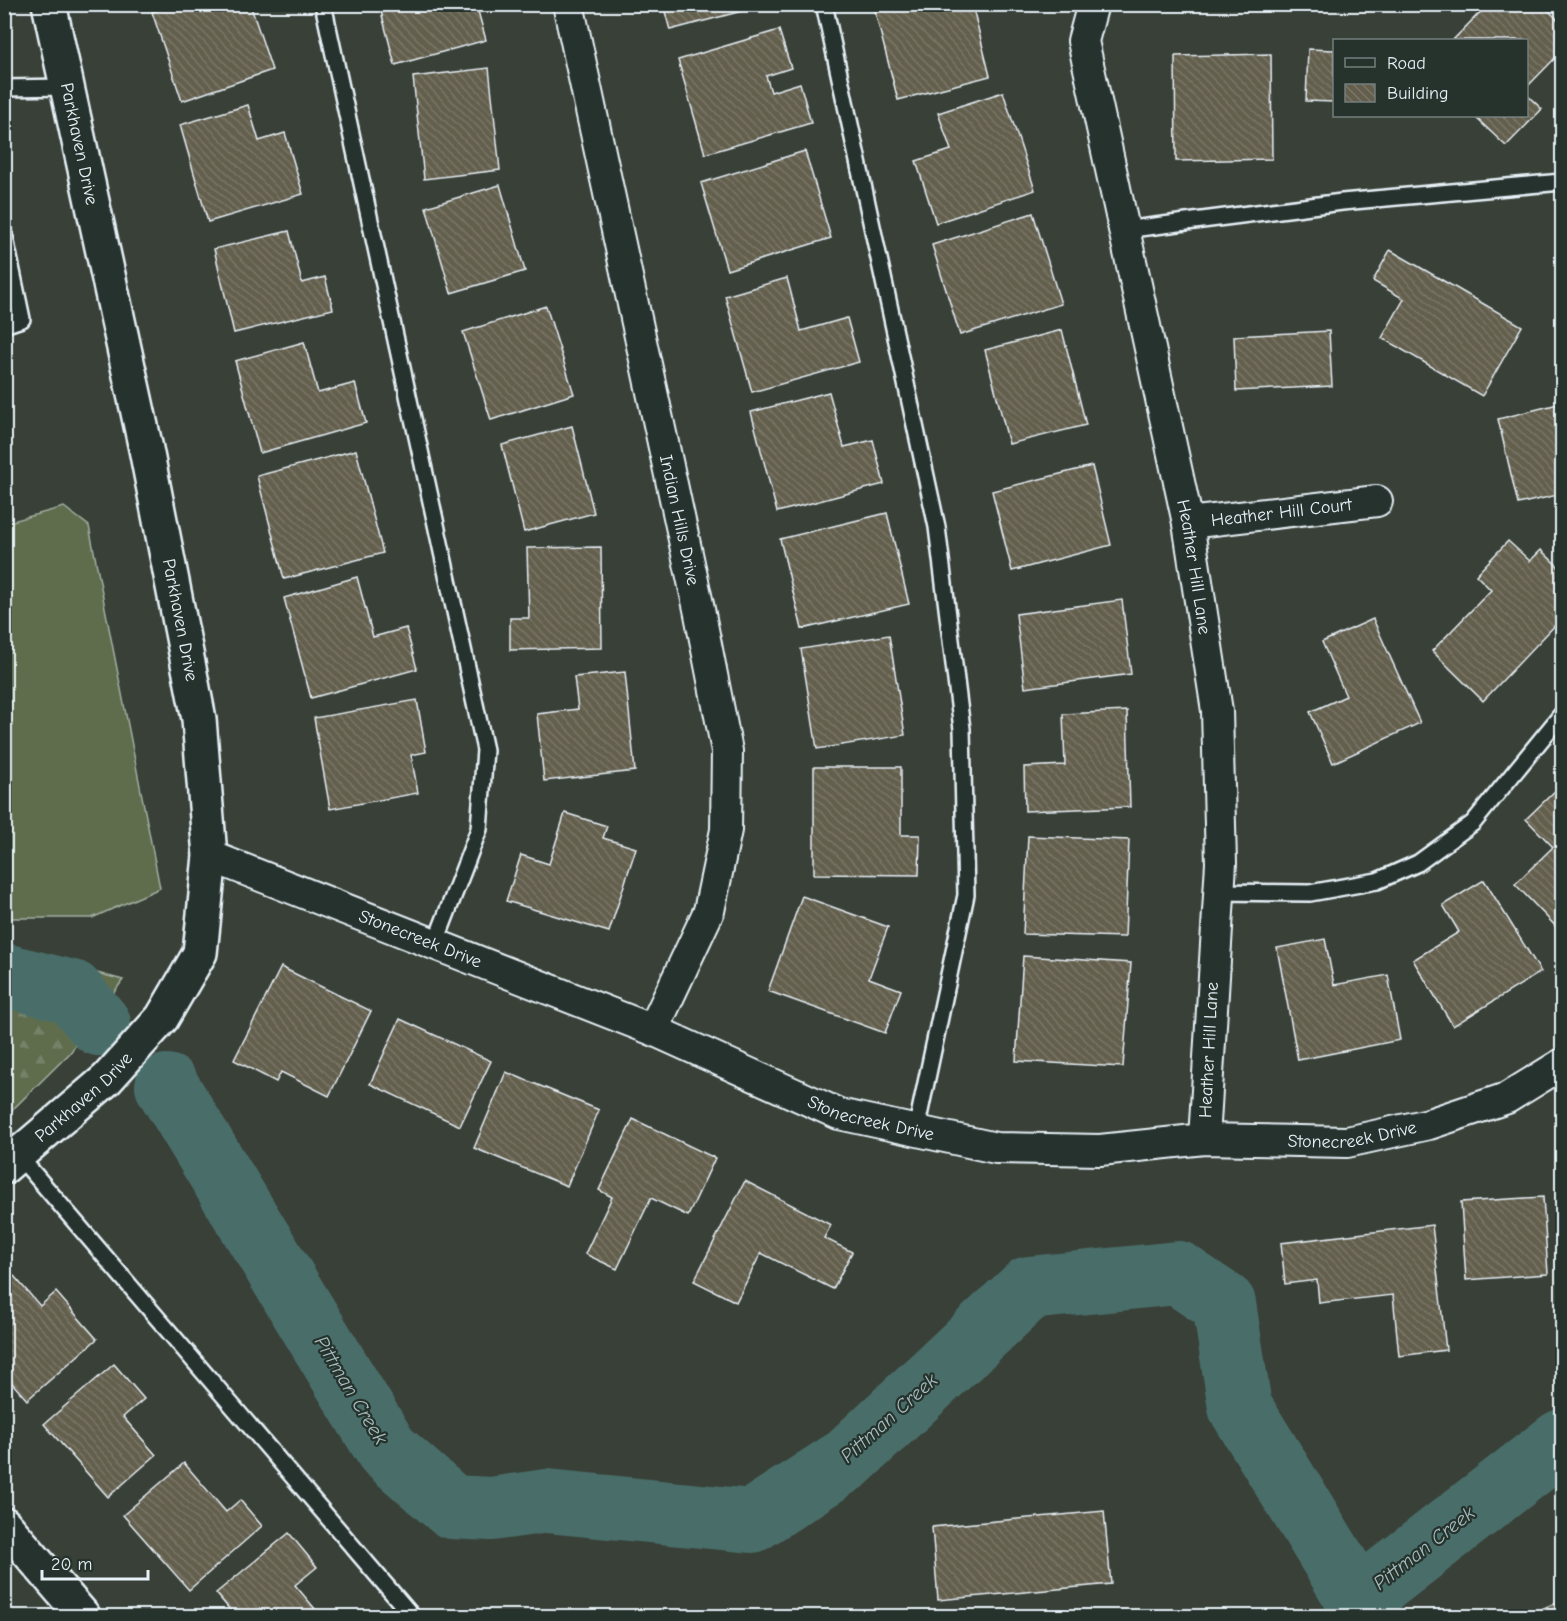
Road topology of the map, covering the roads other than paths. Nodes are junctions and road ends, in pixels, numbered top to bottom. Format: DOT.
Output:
graph roads {
  1 [pos="49,4"];
  2 [pos="323,4"];
  3 [pos="568,4"];
  4 [pos="824,4"];
  5 [pos="1093,4"];
  6 [pos="67,87"];
  7 [pos="4,88"];
  8 [pos="1563,182"];
  9 [pos="1124,230"];
  10 [pos="4,233"];
  11 [pos="4,325"];
  12 [pos="1377,501"];
  13 [pos="1188,523"];
  14 [pos="1563,714"];
  15 [pos="210,856"];
  16 [pos="1219,892"];
  17 [pos="435,944"];
  18 [pos="653,1030"];
  19 [pos="1563,1064"];
  20 [pos="916,1130"];
  21 [pos="1204,1139"];
  22 [pos="11,1161"];
  23 [pos="4,1524"];
  24 [pos="83,1617"];
  25 [pos="412,1617"];
  1 -- 6 [label="street, Parkhaven Drive"];
  2 -- 17 [label="lane"];
  3 -- 18 [label="street, Indian Hills Drive"];
  4 -- 20 [label="lane"];
  5 -- 9 [label="street, Heather Hill Lane"];
  6 -- 7 [label="lane"];
  6 -- 15 [label="street, Parkhaven Drive"];
  8 -- 9 [label="lane"];
  9 -- 13 [label="street, Heather Hill Lane"];
  10 -- 11 [label="lane"];
  12 -- 13 [label="street, Heather Hill Court"];
  13 -- 16 [label="street, Heather Hill Lane"];
  14 -- 16 [label="lane"];
  15 -- 17 [label="street, Stonecreek Drive"];
  15 -- 22 [label="street, Parkhaven Drive"];
  16 -- 21 [label="street, Heather Hill Lane"];
  17 -- 18 [label="street, Stonecreek Drive"];
  18 -- 20 [label="street, Stonecreek Drive"];
  19 -- 21 [label="street, Stonecreek Drive"];
  20 -- 21 [label="street, Stonecreek Drive"];
  22 -- 25 [label="lane"];
  23 -- 24 [label="street"];
}
